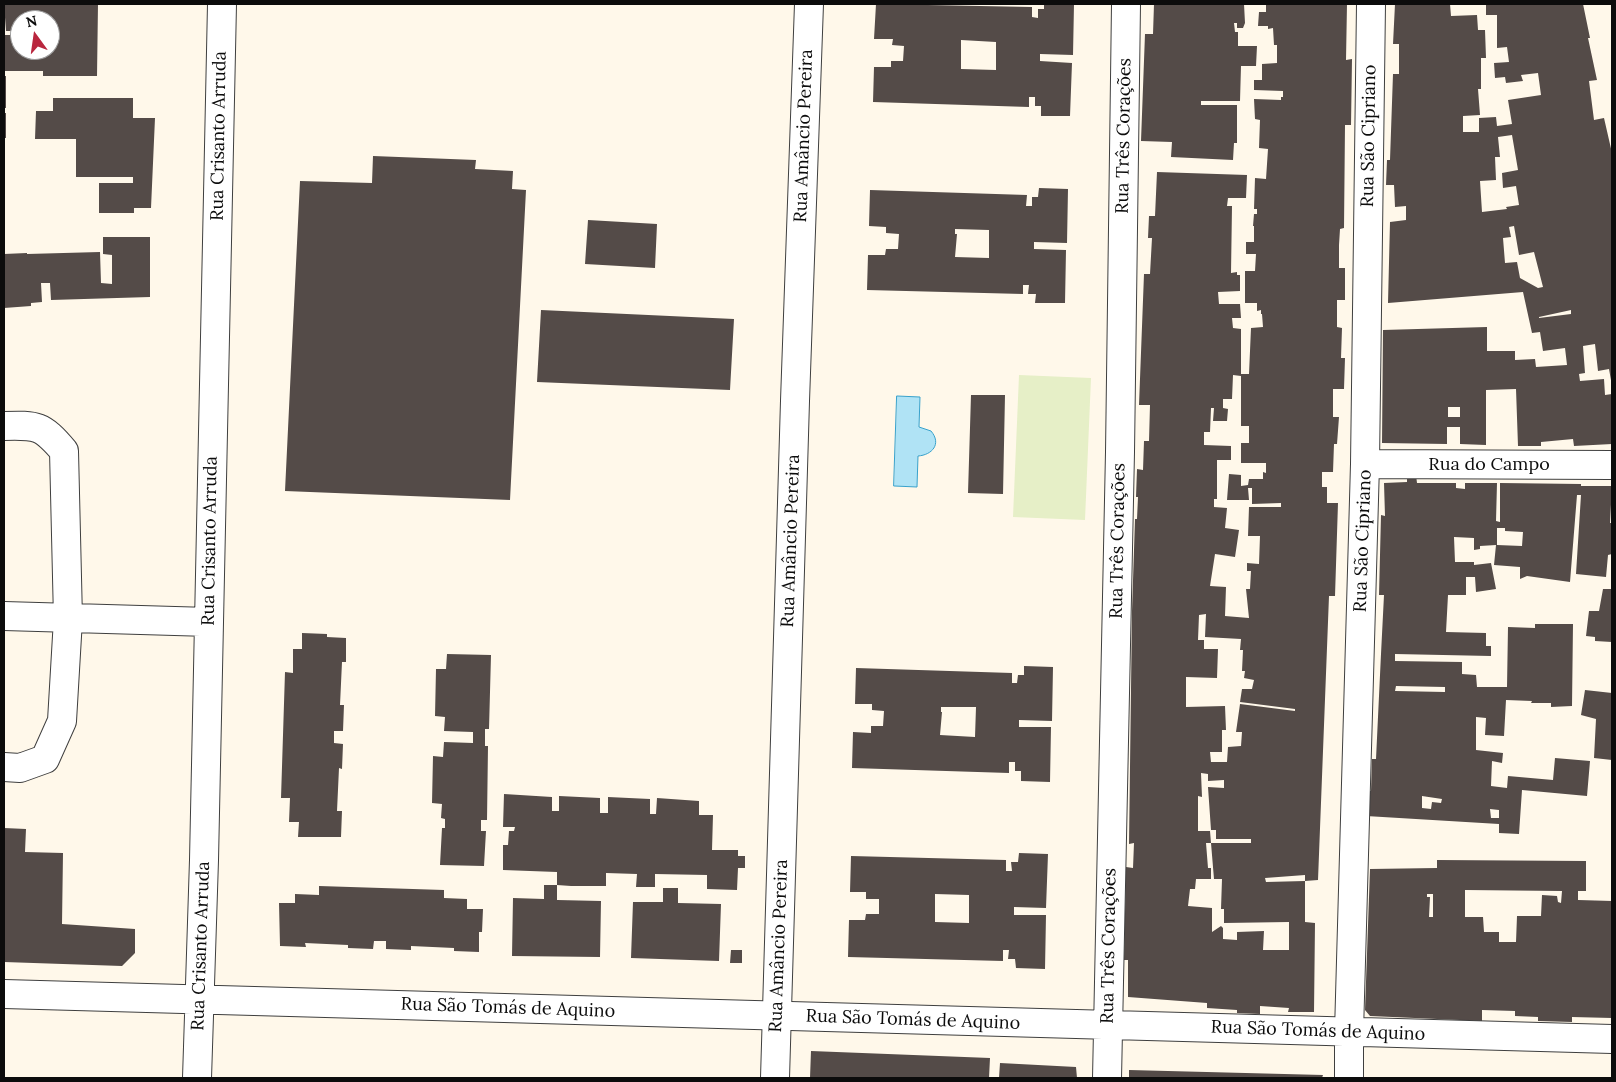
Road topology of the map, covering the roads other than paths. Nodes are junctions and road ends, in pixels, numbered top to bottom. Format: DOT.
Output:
graph roads {
  1 [pos="222,4"];
  2 [pos="809,4"];
  3 [pos="1126,4"];
  4 [pos="1371,4"];
  5 [pos="4,426"];
  6 [pos="1365,464"];
  7 [pos="1612,466"];
  8 [pos="4,616"];
  9 [pos="68,619"];
  10 [pos="208,622"];
  11 [pos="4,767"];
  12 [pos="4,994"];
  13 [pos="200,1000"];
  14 [pos="777,1016"];
  15 [pos="1108,1025"];
  16 [pos="1349,1032"];
  17 [pos="1612,1039"];
  18 [pos="197,1078"];
  19 [pos="775,1078"];
  20 [pos="1107,1078"];
  21 [pos="1349,1078"];
  1 -- 10 [label="street, Rua Crisanto Arruda"];
  2 -- 14 [label="street, Rua Amâncio Pereira"];
  3 -- 15 [label="street, Rua Três Corações"];
  4 -- 6 [label="street, Rua São Cipriano"];
  5 -- 9 [label="street"];
  6 -- 7 [label="street, Rua do Campo"];
  6 -- 16 [label="street, Rua São Cipriano"];
  8 -- 9 [label="street"];
  9 -- 10 [label="street"];
  9 -- 11 [label="street"];
  10 -- 13 [label="street, Rua Crisanto Arruda"];
  12 -- 13 [label="street, Rua São Tomás de Aquino"];
  13 -- 14 [label="street, Rua São Tomás de Aquino"];
  13 -- 18 [label="street, Rua Crisanto Arruda"];
  14 -- 15 [label="street, Rua São Tomás de Aquino"];
  14 -- 19 [label="street, Rua Amâncio Pereira"];
  15 -- 16 [label="street, Rua São Tomás de Aquino"];
  15 -- 20 [label="street, Rua Três Corações"];
  16 -- 17 [label="street, Rua São Tomás de Aquino"];
  16 -- 21 [label="street, Rua São Cipriano"];
}
